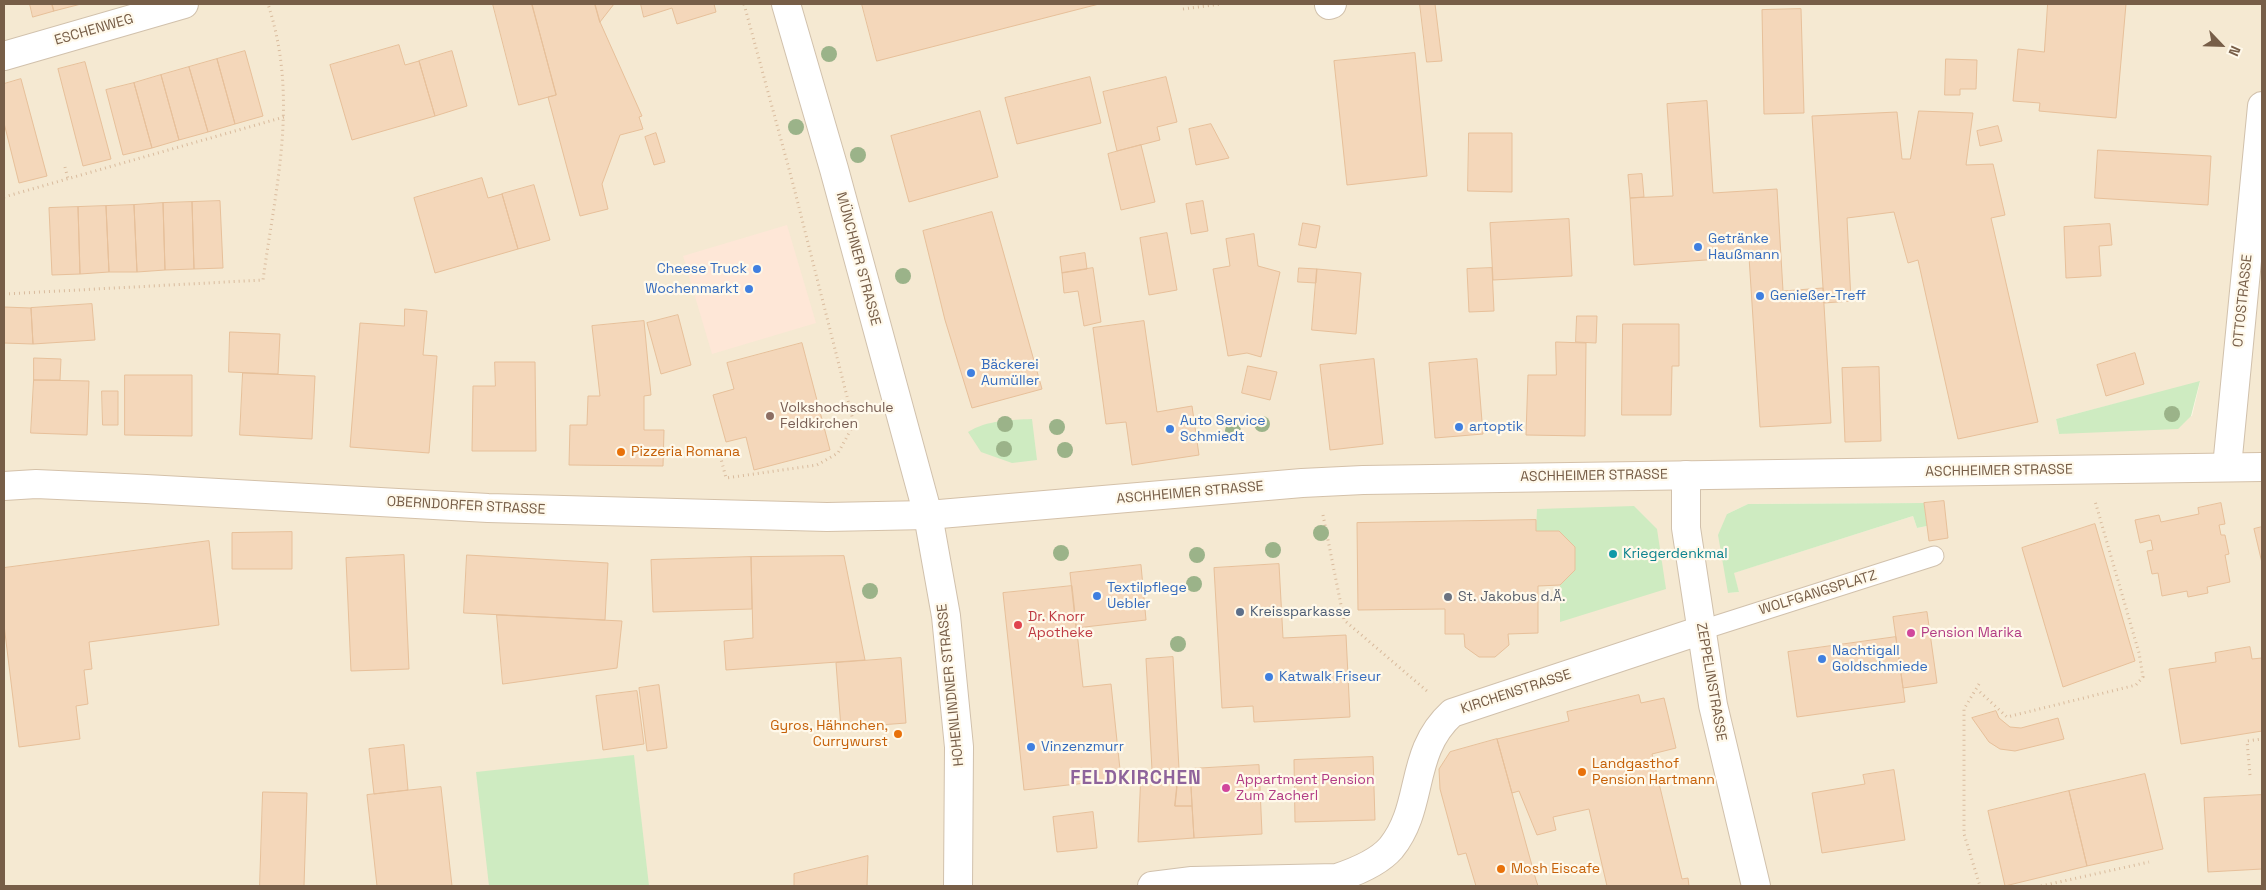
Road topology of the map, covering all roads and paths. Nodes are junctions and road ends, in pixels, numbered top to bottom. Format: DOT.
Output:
graph roads {
  1 [pos="184,4"];
  2 [pos="268,4"];
  3 [pos="744,4"];
  4 [pos="786,4"];
  5 [pos="1221,4"];
  6 [pos="1183,9"];
  7 [pos="4,56"];
  8 [pos="2262,106"];
  9 [pos="284,117"];
  10 [pos="65,168"];
  11 [pos="68,179"];
  12 [pos="4,197"];
  13 [pos="4,294"];
  14 [pos="719,450"];
  15 [pos="2262,466"];
  16 [pos="2227,467"];
  17 [pos="1686,474"];
  18 [pos="1317,482"];
  19 [pos="4,486"];
  20 [pos="2093,494"];
  21 [pos="928,515"];
  22 [pos="1934,556"];
  23 [pos="1702,630"];
  24 [pos="1979,684"];
  25 [pos="1980,692"];
  26 [pos="1452,713"];
  27 [pos="2262,739"];
  28 [pos="2250,775"];
  29 [pos="2149,862"];
  30 [pos="958,886"];
  31 [pos="1152,886"];
  32 [pos="1756,886"];
  33 [pos="1980,886"];
  34 [pos="2041,886"];
  1 -- 7 [label="street, ESCHENWEG"];
  2 -- 9 [label="path"];
  3 -- 14 [label="path"];
  4 -- 21 [label="street, MÜNCHNER STRASSE"];
  5 -- 6 [label="path"];
  8 -- 16 [label="street, OTTOSTRASSE"];
  9 -- 11 [label="path"];
  9 -- 13 [label="path"];
  10 -- 11 [label="path"];
  11 -- 12 [label="path"];
  15 -- 16 [label="street, ASCHHEIMER STRASSE"];
  16 -- 17 [label="street, ASCHHEIMER STRASSE"];
  17 -- 18 [label="street, ASCHHEIMER STRASSE"];
  17 -- 23 [label="street, ZEPPELINSTRASSE"];
  18 -- 21 [label="street, ASCHHEIMER STRASSE"];
  18 -- 26 [label="path"];
  19 -- 21 [label="street, OBERNDORFER STRASSE"];
  20 -- 25 [label="path"];
  21 -- 30 [label="street, HOHENLINDNER STRASSE"];
  22 -- 23 [label="lane, WOLFGANGSPLATZ"];
  23 -- 26 [label="street, KIRCHENSTRASSE"];
  23 -- 32 [label="street, ZEPPELINSTRASSE"];
  24 -- 33 [label="path"];
  26 -- 31 [label="street, KIRCHENSTRASSE"];
  27 -- 28 [label="path"];
  29 -- 34 [label="path"];
}
